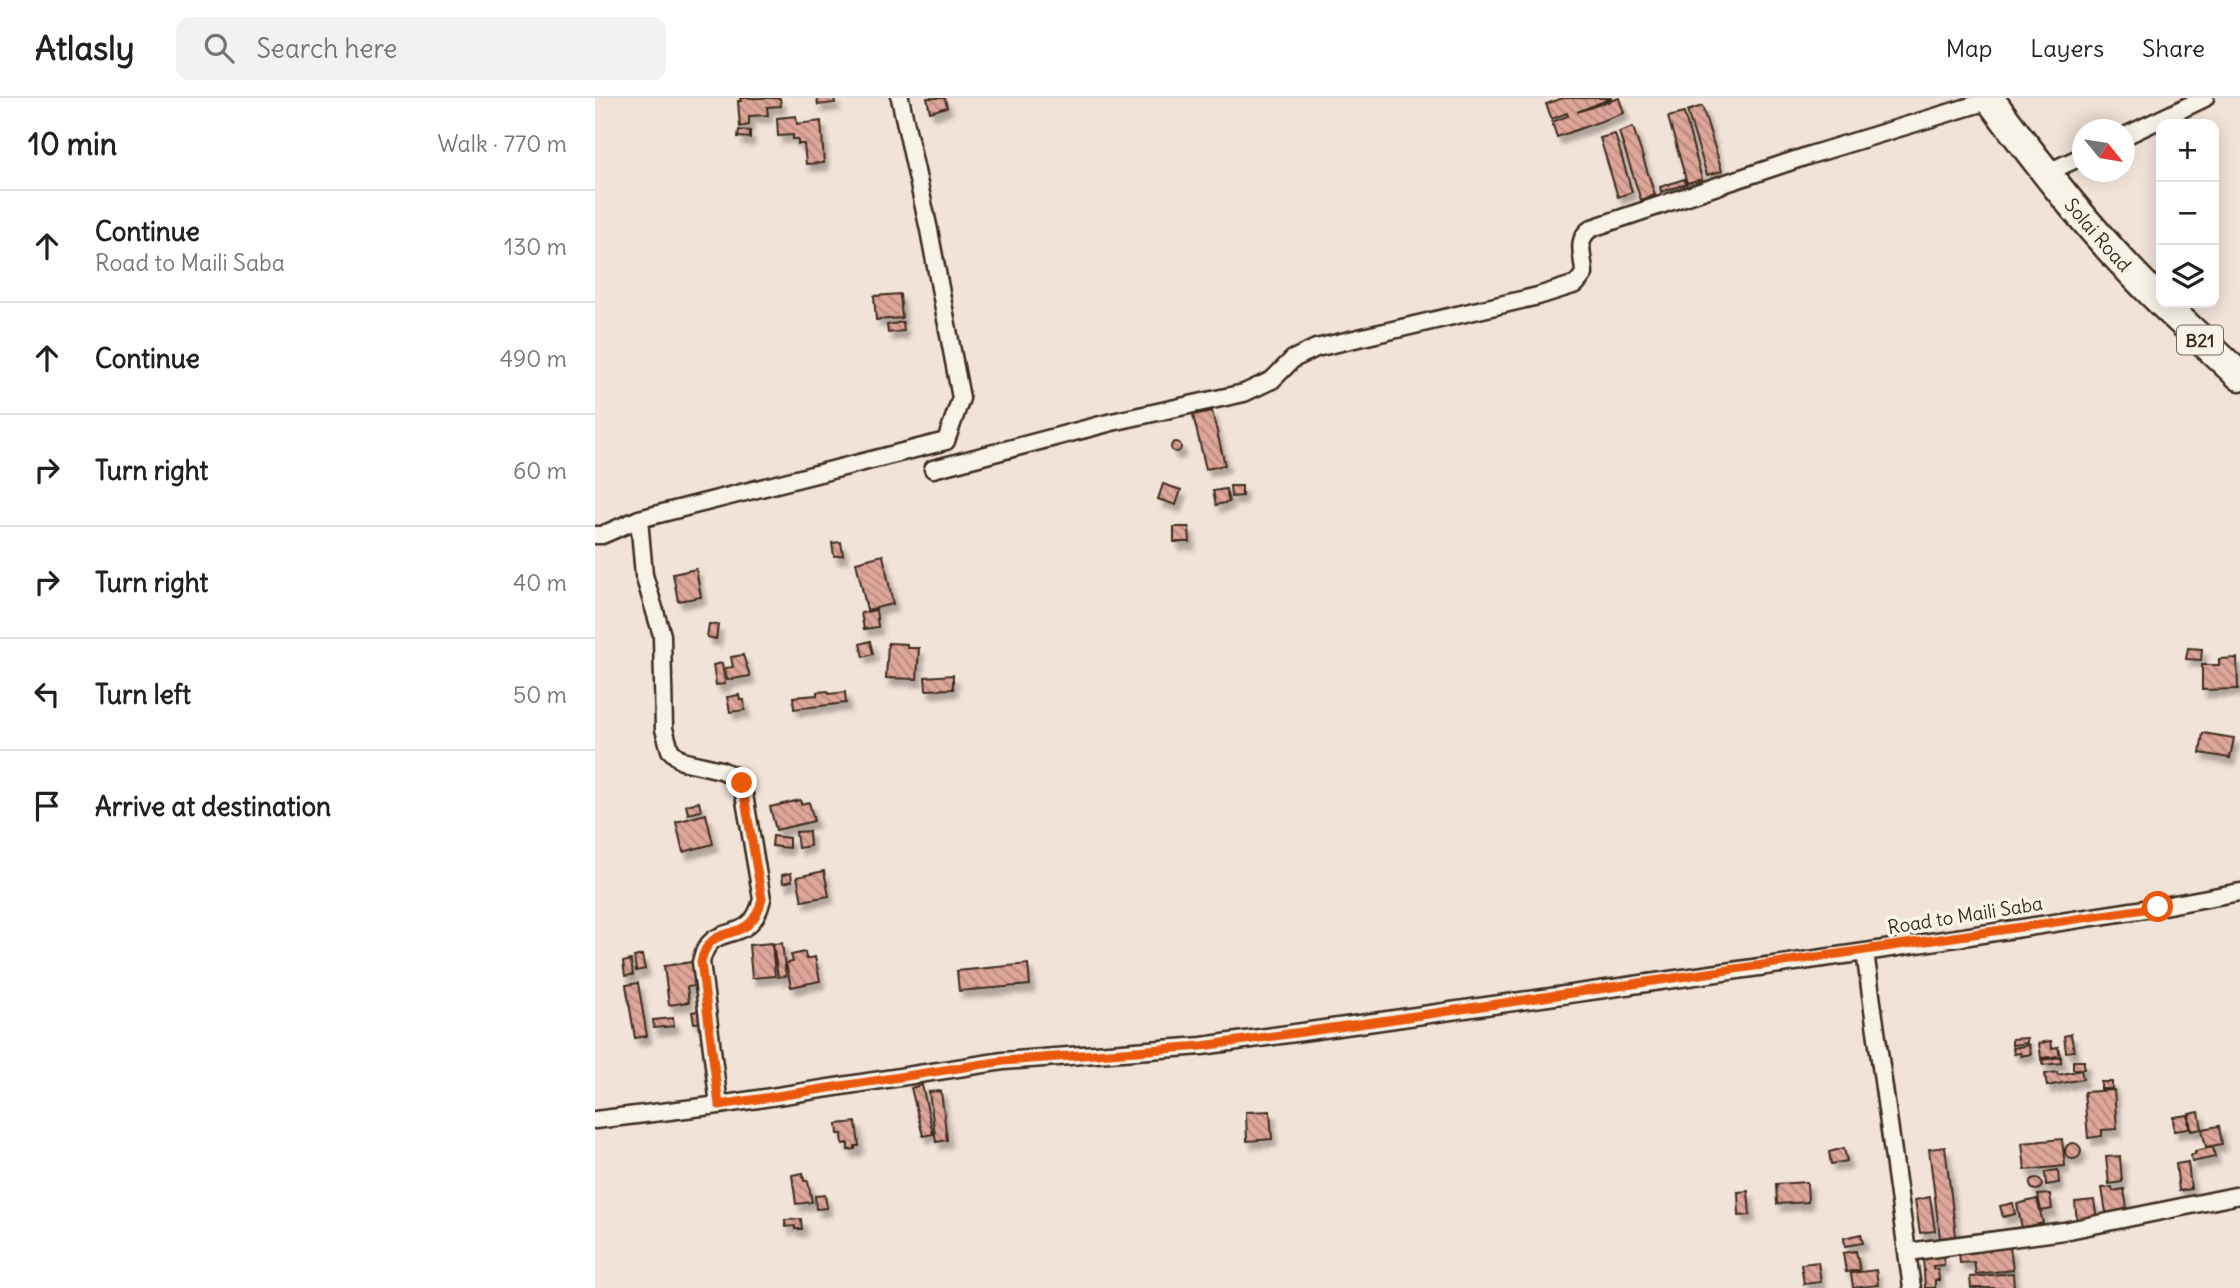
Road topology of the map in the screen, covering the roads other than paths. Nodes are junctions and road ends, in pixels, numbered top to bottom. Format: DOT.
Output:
graph roads {
  1 [pos="900,98"];
  2 [pos="2205,98"];
  3 [pos="1990,99"];
  4 [pos="2135,131"];
  5 [pos="2072,161"];
  6 [pos="2046,173"];
  7 [pos="2156,296"];
  8 [pos="2168,308"];
  9 [pos="2240,376"];
  10 [pos="933,469"];
  11 [pos="639,519"];
  12 [pos="595,535"];
  13 [pos="2240,892"];
  14 [pos="1865,951"];
  15 [pos="719,1105"];
  16 [pos="595,1120"];
  17 [pos="2240,1195"];
  18 [pos="1908,1252"];
  19 [pos="1912,1288"];
  1 -- 11 [label="street"];
  2 -- 4 [label="street"];
  3 -- 6 [label="highway, Solai Road / B21"];
  3 -- 10 [label="street"];
  5 -- 6 [label="street"];
  6 -- 7 [label="highway, Solai Road / B21"];
  8 -- 9 [label="highway, Solai Road / B21"];
  11 -- 12 [label="street"];
  11 -- 15 [label="street"];
  13 -- 14 [label="street, Road to Maili Saba"];
  14 -- 15 [label="street"];
  14 -- 18 [label="street, Road to Maili Saba"];
  15 -- 16 [label="street"];
  17 -- 18 [label="street"];
  18 -- 19 [label="street, Road to Maili Saba"];
}
